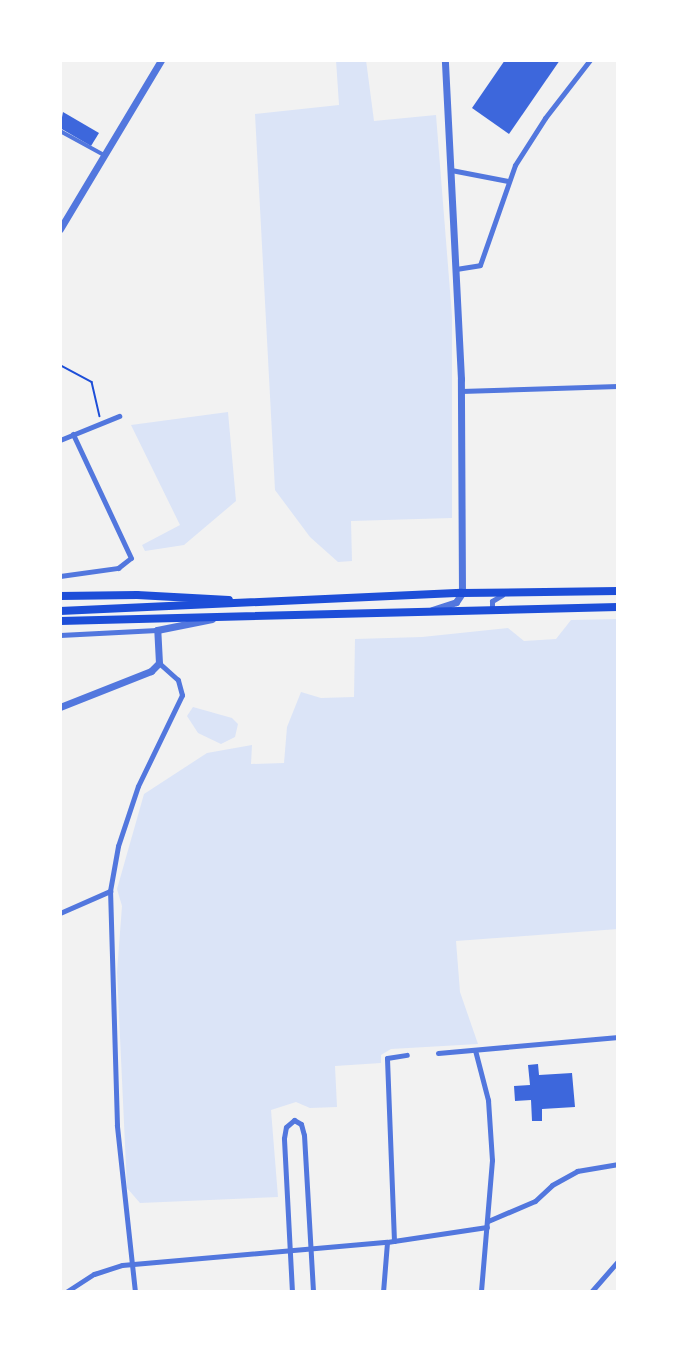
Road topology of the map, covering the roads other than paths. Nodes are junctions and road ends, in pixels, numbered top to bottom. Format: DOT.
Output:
graph roads {
  1 [pos="161,60"];
  2 [pos="445,60"];
  3 [pos="590,60"];
  4 [pos="60,131"];
  5 [pos="102,154"];
  6 [pos="451,170"];
  7 [pos="508,181"];
  8 [pos="60,229"];
  9 [pos="456,269"];
  10 [pos="618,386"];
  11 [pos="461,391"];
  12 [pos="119,416"];
  13 [pos="73,435"];
  14 [pos="60,440"];
  15 [pos="60,576"];
  16 [pos="512,591"];
  17 [pos="618,591"];
  18 [pos="462,592"];
  19 [pos="60,596"];
  20 [pos="262,603"];
  21 [pos="618,607"];
  22 [pos="60,611"];
  23 [pos="492,611"];
  24 [pos="415,614"];
  25 [pos="222,615"];
  26 [pos="60,621"];
  27 [pos="157,630"];
  28 [pos="60,635"];
  29 [pos="159,663"];
  30 [pos="60,707"];
  31 [pos="110,891"];
  32 [pos="60,913"];
  33 [pos="618,1037"];
  34 [pos="475,1050"];
  35 [pos="438,1053"];
  36 [pos="407,1054"];
  37 [pos="618,1164"];
  38 [pos="488,1224"];
  39 [pos="391,1242"];
  40 [pos="311,1250"];
  41 [pos="290,1251"];
  42 [pos="618,1261"];
  43 [pos="133,1264"];
  44 [pos="66,1292"];
  45 [pos="135,1292"];
  46 [pos="292,1292"];
  47 [pos="313,1292"];
  48 [pos="383,1292"];
  49 [pos="481,1292"];
  50 [pos="591,1292"];
  1 -- 5 [label="street"];
  2 -- 6 [label="street"];
  3 -- 7 [label="street"];
  4 -- 5 [label="street"];
  5 -- 8 [label="street"];
  6 -- 7 [label="street"];
  6 -- 9 [label="street"];
  7 -- 9 [label="street"];
  9 -- 11 [label="street"];
  10 -- 11 [label="street"];
  11 -- 18 [label="street"];
  12 -- 13 [label="street"];
  13 -- 14 [label="street"];
  13 -- 15 [label="street"];
  16 -- 17 [label="main road"];
  16 -- 18 [label="main road"];
  16 -- 23 [label="street"];
  18 -- 20 [label="main road"];
  18 -- 24 [label="street"];
  19 -- 20 [label="main road"];
  20 -- 22 [label="main road"];
  21 -- 23 [label="main road"];
  23 -- 24 [label="main road"];
  24 -- 25 [label="main road"];
  25 -- 26 [label="main road"];
  25 -- 27 [label="street"];
  27 -- 28 [label="street"];
  27 -- 29 [label="street"];
  29 -- 30 [label="street"];
  29 -- 31 [label="street"];
  31 -- 32 [label="street"];
  31 -- 43 [label="street"];
  33 -- 34 [label="street"];
  34 -- 35 [label="street"];
  34 -- 38 [label="street"];
  36 -- 39 [label="street"];
  37 -- 38 [label="street"];
  38 -- 39 [label="street"];
  38 -- 49 [label="street"];
  39 -- 40 [label="street"];
  39 -- 48 [label="street"];
  40 -- 41 [label="street"];
  40 -- 41 [label="street"];
  40 -- 47 [label="street"];
  41 -- 43 [label="street"];
  41 -- 46 [label="street"];
  42 -- 50 [label="street"];
  43 -- 44 [label="street"];
  43 -- 45 [label="street"];
}
